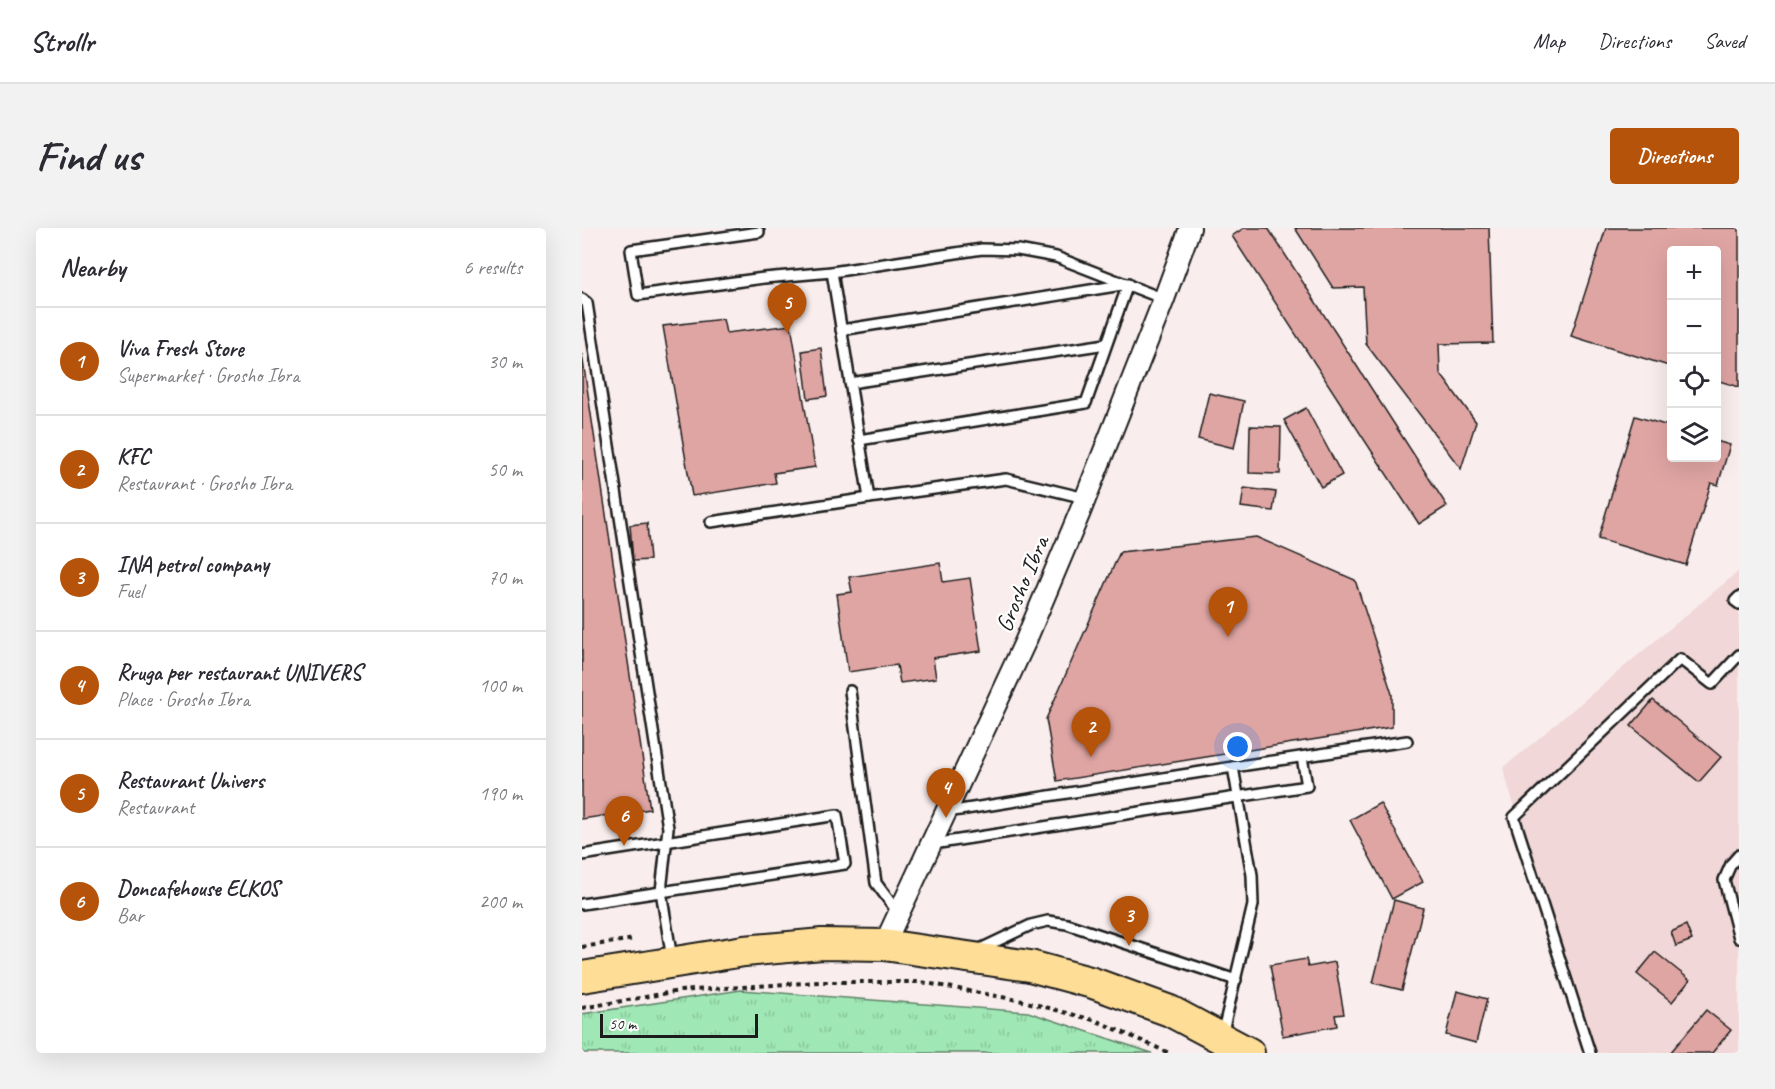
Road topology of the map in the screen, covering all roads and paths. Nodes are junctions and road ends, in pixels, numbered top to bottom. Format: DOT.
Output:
graph roads {
  1 [pos="1185,230"];
  2 [pos="759,232"];
  3 [pos="832,272"];
  4 [pos="1128,284"];
  5 [pos="1164,299"];
  6 [pos="582,300"];
  7 [pos="841,330"];
  8 [pos="1107,344"];
  9 [pos="850,383"];
  10 [pos="859,440"];
  11 [pos="869,498"];
  12 [pos="1085,498"];
  13 [pos="711,522"];
  14 [pos="1739,597"];
  15 [pos="1739,604"];
  16 [pos="1739,655"];
  17 [pos="850,691"];
  18 [pos="1407,741"];
  19 [pos="1302,757"];
  20 [pos="1233,767"];
  21 [pos="1238,796"];
  22 [pos="947,812"];
  23 [pos="666,842"];
  24 [pos="932,844"];
  25 [pos="582,855"];
  26 [pos="1739,855"];
  27 [pos="661,891"];
  28 [pos="582,904"];
  29 [pos="899,914"];
  30 [pos="633,939"];
  31 [pos="1739,939"];
  32 [pos="884,945"];
  33 [pos="582,947"];
  34 [pos="966,956"];
  35 [pos="672,962"];
  36 [pos="582,976"];
  37 [pos="1236,980"];
  38 [pos="582,1008"];
  39 [pos="1222,1038"];
  40 [pos="1169,1053"];
  41 [pos="1249,1053"];
  42 [pos="1590,1053"];
  1 -- 5 [label="street, Grosho Ibra"];
  2 -- 3 [label="lane"];
  3 -- 4 [label="lane"];
  3 -- 7 [label="lane"];
  4 -- 5 [label="lane"];
  4 -- 7 [label="lane"];
  4 -- 8 [label="lane"];
  5 -- 12 [label="street, Grosho Ibra"];
  6 -- 23 [label="lane"];
  7 -- 9 [label="lane"];
  8 -- 9 [label="lane"];
  8 -- 10 [label="lane"];
  9 -- 10 [label="lane"];
  10 -- 11 [label="lane"];
  11 -- 12 [label="lane"];
  11 -- 13 [label="lane"];
  12 -- 22 [label="street, Grosho Ibra"];
  14 -- 15 [label="lane"];
  16 -- 42 [label="lane"];
  17 -- 29 [label="lane"];
  18 -- 19 [label="lane"];
  19 -- 20 [label="lane"];
  19 -- 21 [label="lane"];
  20 -- 21 [label="lane"];
  20 -- 22 [label="lane"];
  21 -- 24 [label="lane"];
  21 -- 37 [label="lane"];
  22 -- 24 [label="street, Grosho Ibra"];
  23 -- 25 [label="lane"];
  23 -- 27 [label="lane"];
  23 -- 27 [label="lane"];
  24 -- 29 [label="street, Grosho Ibra"];
  26 -- 31 [label="lane"];
  27 -- 28 [label="lane"];
  27 -- 35 [label="lane"];
  29 -- 32 [label="street, Grosho Ibra"];
  30 -- 33 [label="path"];
  32 -- 34 [label="main road"];
  32 -- 35 [label="main road"];
  34 -- 37 [label="lane"];
  34 -- 39 [label="main road"];
  35 -- 36 [label="main road"];
  37 -- 39 [label="lane"];
  38 -- 40 [label="path"];
  39 -- 41 [label="main road"];
}
